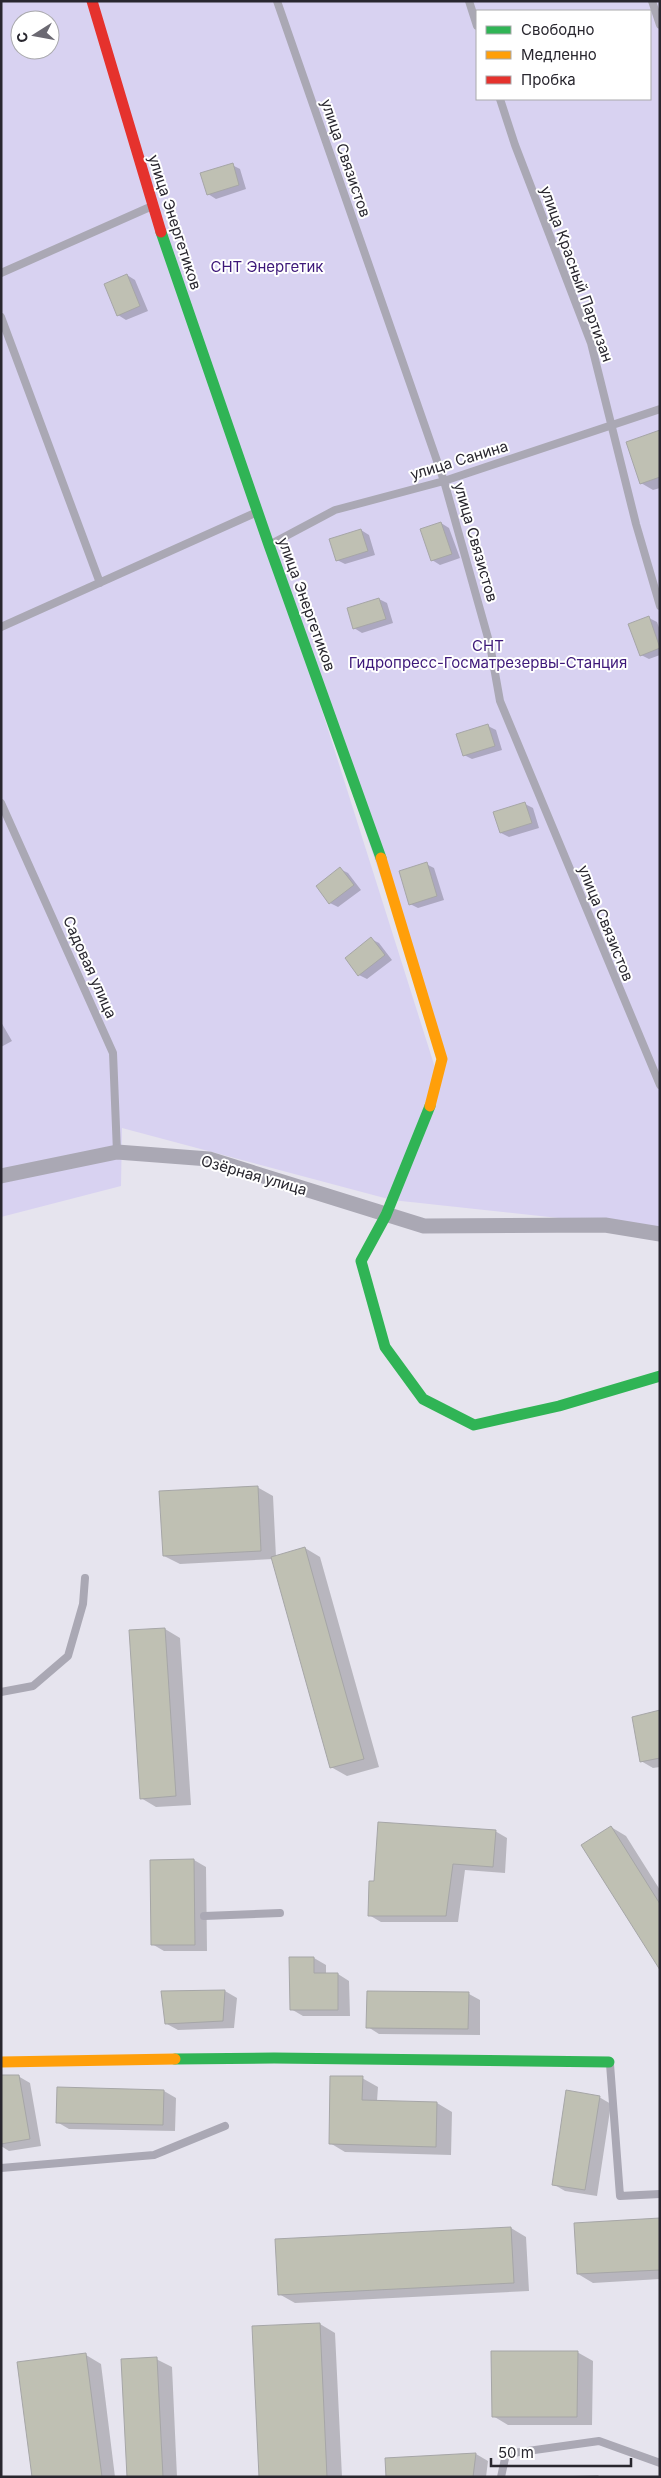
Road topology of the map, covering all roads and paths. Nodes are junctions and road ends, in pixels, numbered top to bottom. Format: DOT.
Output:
graph roads {
  1 [pos="92,1"];
  2 [pos="277,1"];
  3 [pos="469,1"];
  4 [pos="652,1"];
  5 [pos="476,23"];
  6 [pos="660,25"];
  7 [pos="500,100"];
  8 [pos="152,206"];
  9 [pos="1,273"];
  10 [pos="1,317"];
  11 [pos="660,409"];
  12 [pos="612,425"];
  13 [pos="444,481"];
  14 [pos="258,511"];
  15 [pos="269,545"];
  16 [pos="100,582"];
  17 [pos="660,606"];
  18 [pos="1,627"];
  19 [pos="1,803"];
  20 [pos="660,1085"];
  21 [pos="117,1152"];
  22 [pos="1,1176"];
  23 [pos="386,1215"];
  24 [pos="660,1234"];
  25 [pos="660,1376"];
  26 [pos="85,1578"];
  27 [pos="1,1692"];
  28 [pos="280,1912"];
  29 [pos="204,1916"];
  30 [pos="1,2062"];
  31 [pos="610,2062"];
  32 [pos="225,2126"];
  33 [pos="1,2168"];
  34 [pos="660,2194"];
  35 [pos="660,2463"];
  36 [pos="501,2477"];
  1 -- 8 [label="street, улица Энергетиков"];
  2 -- 13 [label="lane, улица Связистов"];
  3 -- 5 [label="lane"];
  4 -- 6 [label="lane"];
  7 -- 12 [label="lane, улица Красный Партизан"];
  8 -- 9 [label="lane"];
  8 -- 14 [label="street, улица Энергетиков"];
  10 -- 16 [label="lane"];
  11 -- 12 [label="lane, улица Санина"];
  12 -- 13 [label="lane, улица Санина"];
  12 -- 17 [label="lane, улица Красный Партизан"];
  13 -- 15 [label="lane, улица Санина"];
  13 -- 20 [label="lane, улица Связистов"];
  14 -- 15 [label="street, улица Энергетиков"];
  14 -- 16 [label="lane"];
  15 -- 23 [label="street, улица Энергетиков"];
  16 -- 18 [label="lane"];
  19 -- 21 [label="lane, Садовая улица"];
  21 -- 22 [label="street, Озёрная улица"];
  21 -- 23 [label="street, Озёрная улица"];
  23 -- 24 [label="street, Озёрная улица"];
  23 -- 25 [label="street, улица Энергетиков"];
  26 -- 27 [label="lane"];
  28 -- 29 [label="lane"];
  30 -- 31 [label="street"];
  31 -- 34 [label="lane"];
  32 -- 33 [label="lane"];
  35 -- 36 [label="lane"];
}
